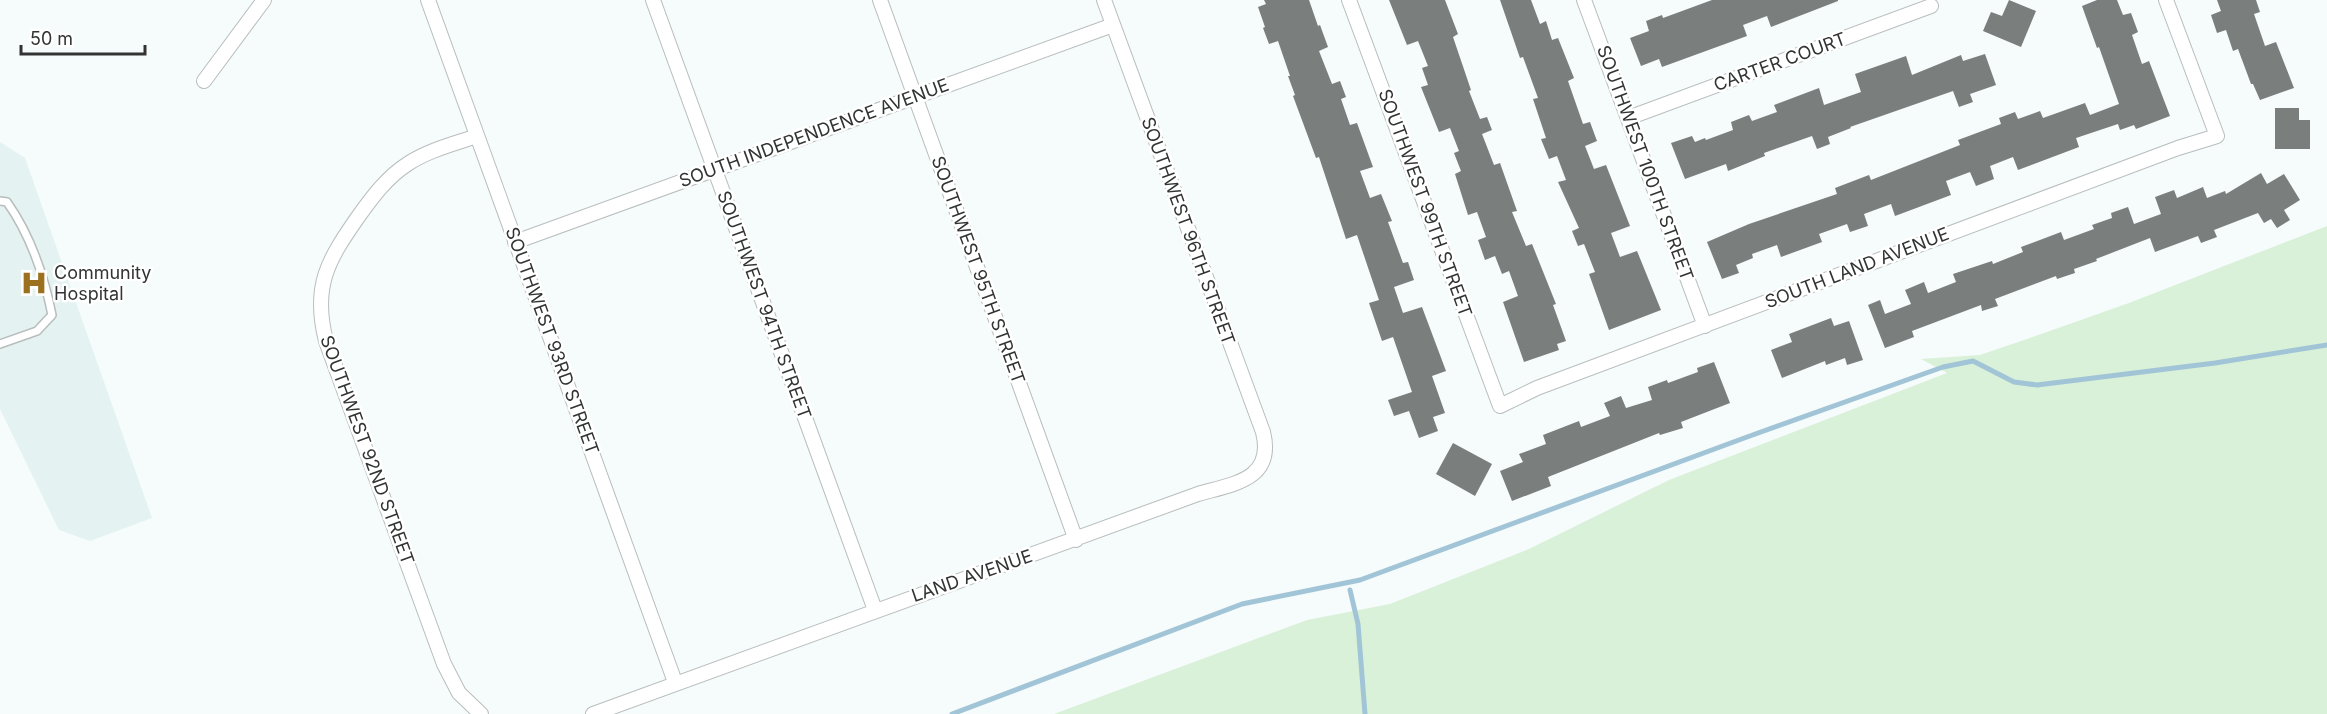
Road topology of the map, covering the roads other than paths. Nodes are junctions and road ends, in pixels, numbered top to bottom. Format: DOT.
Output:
graph roads {
  1 [pos="264,0"];
  2 [pos="428,0"];
  3 [pos="653,0"];
  4 [pos="880,0"];
  5 [pos="1104,0"];
  6 [pos="1349,0"];
  7 [pos="1584,0"];
  8 [pos="2166,0"];
  9 [pos="1931,6"];
  10 [pos="1113,25"];
  11 [pos="204,81"];
  12 [pos="915,97"];
  13 [pos="1628,118"];
  14 [pos="477,136"];
  15 [pos="714,169"];
  16 [pos="0,201"];
  17 [pos="516,242"];
  18 [pos="1705,326"];
  19 [pos="0,344"];
  20 [pos="1500,406"];
  21 [pos="1262,462"];
  22 [pos="1076,540"];
  23 [pos="875,610"];
  24 [pos="675,682"];
  25 [pos="481,714"];
  26 [pos="593,714"];
  1 -- 11 [label="street"];
  2 -- 14 [label="street, SOUTHWEST 93RD STREET"];
  3 -- 15 [label="street, SOUTHWEST 94TH STREET"];
  4 -- 12 [label="street, SOUTHWEST 95TH STREET"];
  5 -- 10 [label="street, SOUTHWEST 96TH STREET"];
  6 -- 20 [label="street, SOUTHWEST 99TH STREET"];
  7 -- 13 [label="street, SOUTHWEST 100TH STREET"];
  8 -- 18 [label="street, SOUTH LAND AVENUE"];
  9 -- 13 [label="street, CARTER COURT"];
  10 -- 12 [label="street, SOUTH INDEPENDENCE AVENUE"];
  10 -- 21 [label="street, SOUTHWEST 96TH STREET"];
  12 -- 15 [label="street, SOUTH INDEPENDENCE AVENUE"];
  12 -- 22 [label="street, SOUTHWEST 95TH STREET"];
  13 -- 18 [label="street, SOUTHWEST 100TH STREET"];
  14 -- 17 [label="street, SOUTHWEST 93RD STREET"];
  14 -- 25 [label="street, SOUTHWEST 92ND STREET"];
  15 -- 17 [label="street, SOUTH INDEPENDENCE AVENUE"];
  15 -- 23 [label="street, SOUTHWEST 94TH STREET"];
  16 -- 19 [label="lane"];
  17 -- 24 [label="street, SOUTHWEST 93RD STREET"];
  18 -- 20 [label="street, SOUTH LAND AVENUE"];
  21 -- 22 [label="street, LAND AVENUE"];
  22 -- 23 [label="street, LAND AVENUE"];
  23 -- 24 [label="street, LAND AVENUE"];
  24 -- 26 [label="street"];
}
